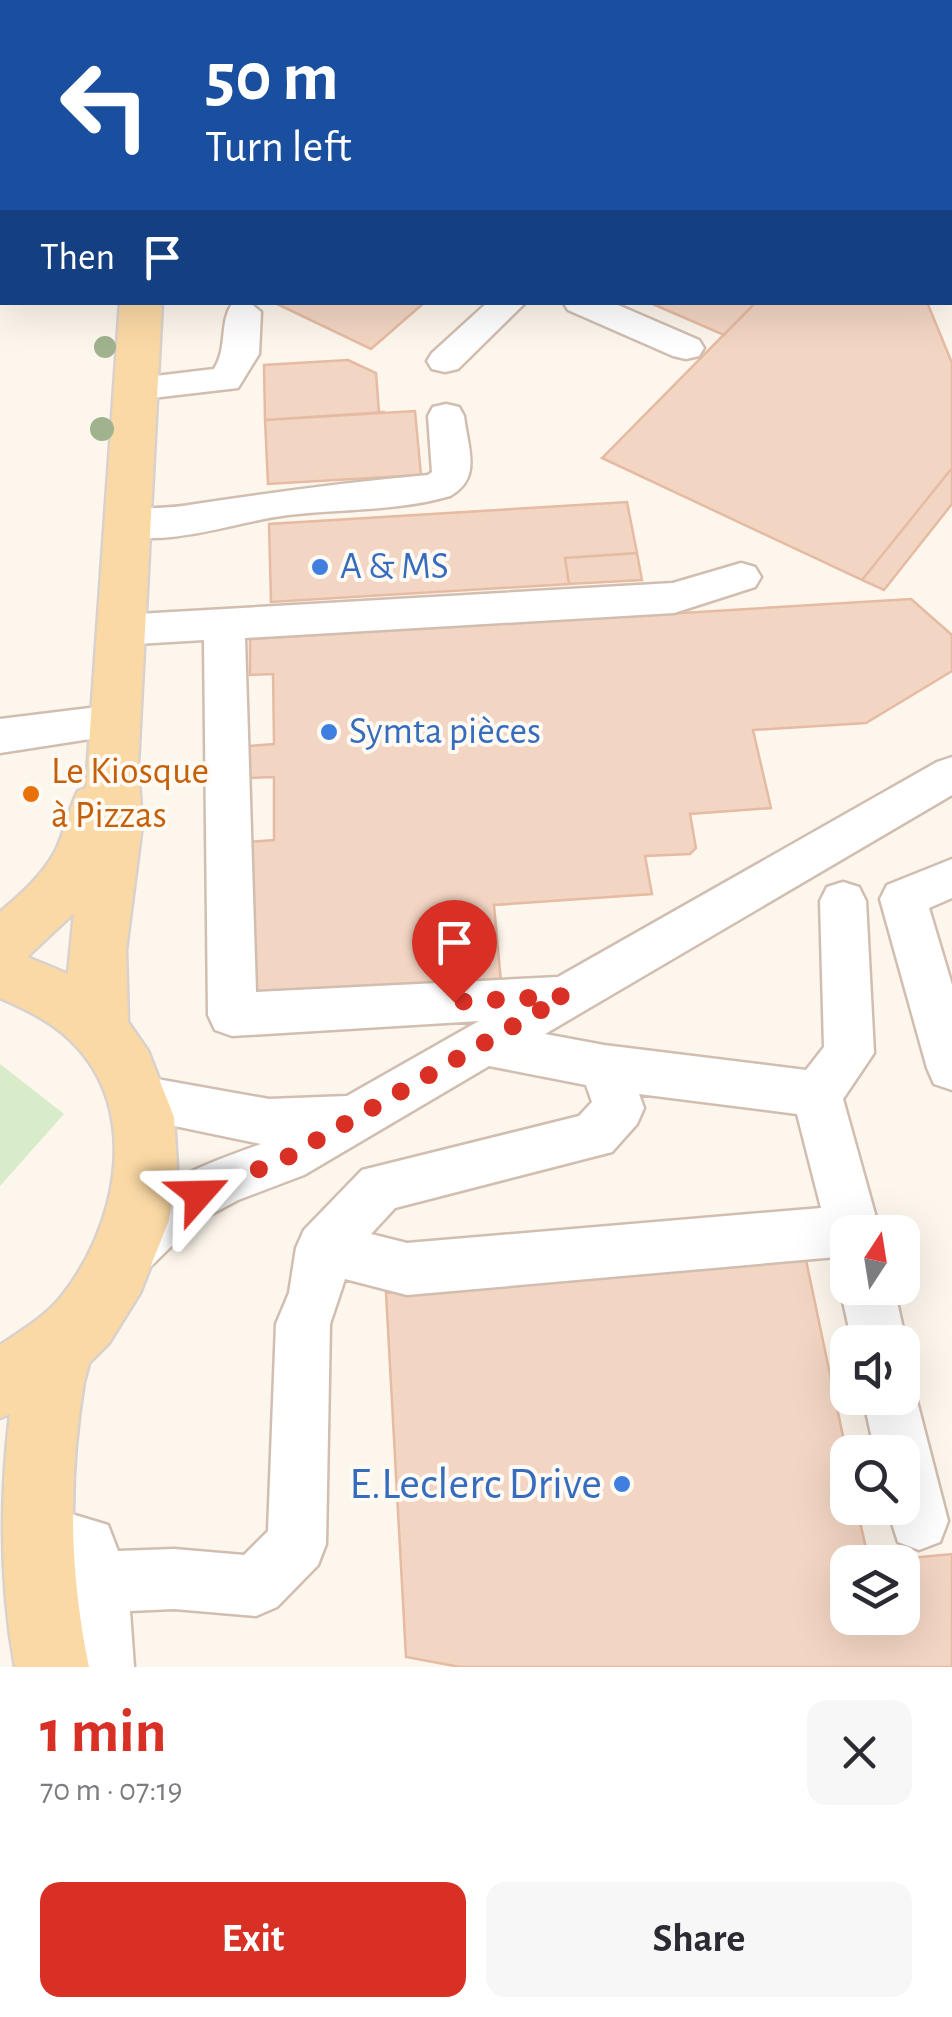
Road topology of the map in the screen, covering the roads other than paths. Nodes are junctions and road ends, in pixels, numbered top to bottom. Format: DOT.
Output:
graph roads {
  1 [pos="140,305"];
  2 [pos="506,305"];
  3 [pos="587,305"];
  4 [pos="244,312"];
  5 [pos="686,348"];
  6 [pos="446,361"];
  7 [pos="135,388"];
  8 [pos="446,416"];
  9 [pos="126,523"];
  10 [pos="741,577"];
  11 [pos="224,624"];
  12 [pos="120,630"];
  13 [pos="0,736"];
  14 [pos="112,743"];
  15 [pos="952,774"];
  16 [pos="952,878"];
  17 [pos="843,901"];
  18 [pos="0,944"];
  19 [pos="0,972"];
  20 [pos="565,996"];
  21 [pos="98,1025"];
  22 [pos="481,1043"];
  23 [pos="604,1066"];
  24 [pos="952,1068"];
  25 [pos="817,1094"];
  26 [pos="140,1099"];
  27 [pos="348,1118"];
  28 [pos="850,1215"];
  29 [pos="830,1233"];
  30 [pos="323,1248"];
  31 [pos="126,1255"];
  32 [pos="60,1344"];
  33 [pos="0,1384"];
  34 [pos="33,1544"];
  35 [pos="100,1582"];
  36 [pos="52,1667"];
  37 [pos="102,1667"];
  1 -- 7 [label="main road"];
  2 -- 6 [label="street"];
  3 -- 5 [label="street"];
  4 -- 7 [label="street"];
  7 -- 9 [label="main road"];
  8 -- 9 [label="street"];
  9 -- 12 [label="main road"];
  10 -- 11 [label="street"];
  11 -- 12 [label="street"];
  11 -- 20 [label="street"];
  12 -- 14 [label="main road"];
  13 -- 14 [label="street"];
  14 -- 18 [label="main road"];
  14 -- 21 [label="main road"];
  15 -- 20 [label="street"];
  16 -- 24 [label="street"];
  17 -- 25 [label="street"];
  19 -- 21 [label="main road"];
  20 -- 22 [label="street"];
  21 -- 26 [label="main road"];
  22 -- 23 [label="street"];
  22 -- 27 [label="street"];
  23 -- 25 [label="street"];
  23 -- 30 [label="street"];
  25 -- 28 [label="street"];
  26 -- 27 [label="street"];
  26 -- 31 [label="main road"];
  27 -- 31 [label="street"];
  29 -- 30 [label="street"];
  30 -- 35 [label="street"];
  31 -- 32 [label="main road"];
  32 -- 33 [label="main road"];
  32 -- 34 [label="main road"];
  34 -- 35 [label="street"];
  34 -- 36 [label="main road"];
  35 -- 37 [label="street"];
}
